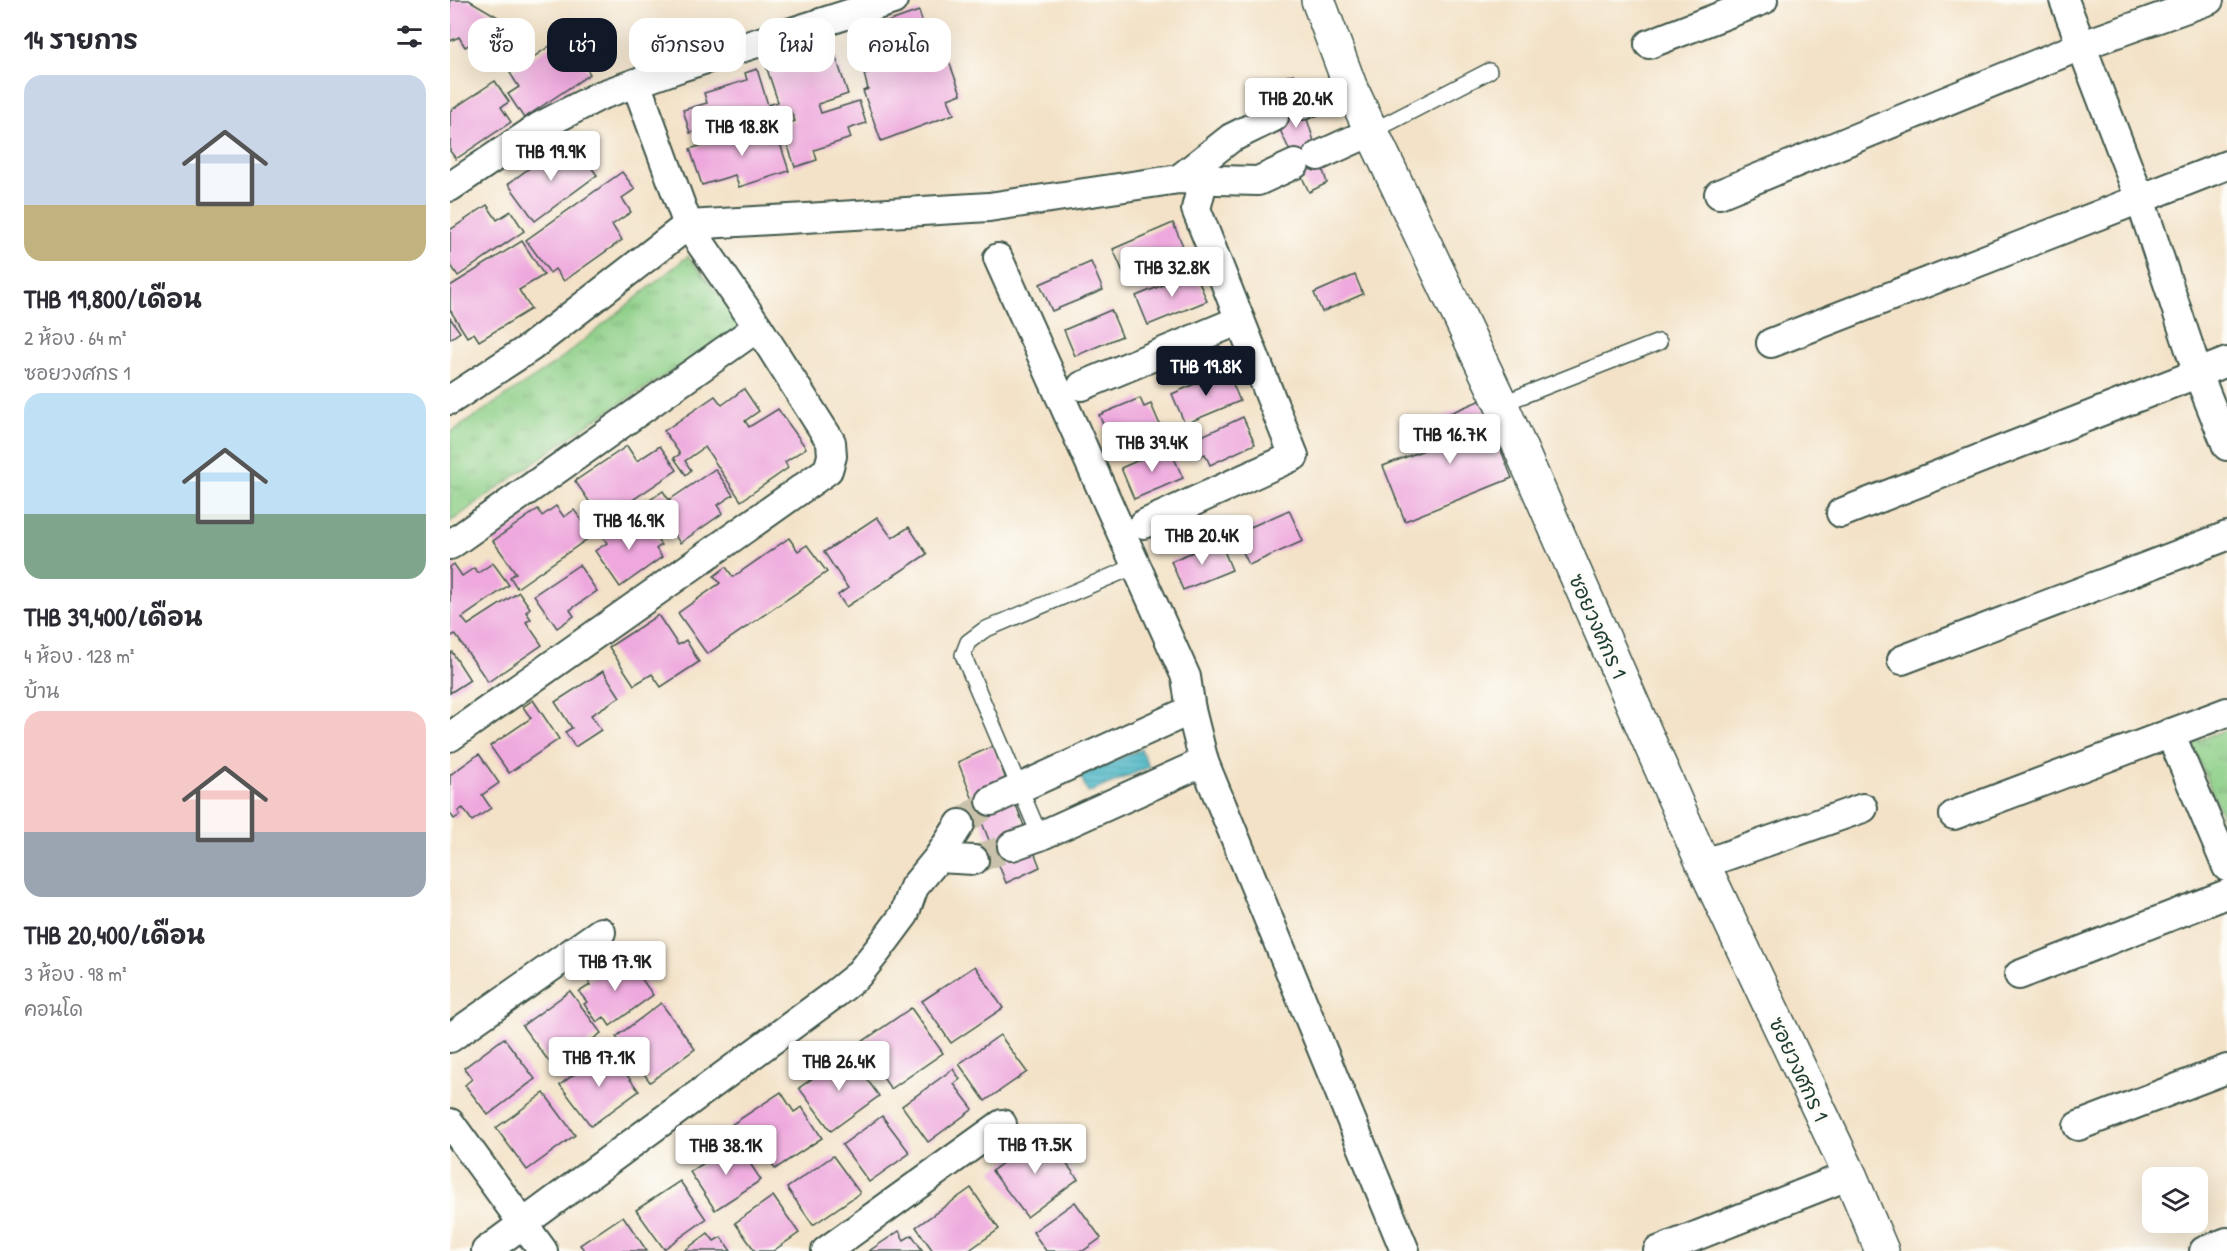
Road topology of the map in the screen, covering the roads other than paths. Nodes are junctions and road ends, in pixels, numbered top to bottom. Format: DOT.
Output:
graph roads {
  1 [pos="893,0"];
  2 [pos="1318,0"];
  3 [pos="1763,0"];
  4 [pos="2064,0"];
  5 [pos="2209,0"];
  6 [pos="1649,44"];
  7 [pos="2083,45"];
  8 [pos="1489,70"];
  9 [pos="636,83"];
  10 [pos="1350,86"];
  11 [pos="1303,105"];
  12 [pos="1274,117"];
  13 [pos="1373,131"];
  14 [pos="2227,165"];
  15 [pos="1191,180"];
  16 [pos="450,187"];
  17 [pos="1719,194"];
  18 [pos="2140,199"];
  19 [pos="688,225"];
  20 [pos="998,258"];
  21 [pos="1240,320"];
  22 [pos="758,327"];
  23 [pos="1659,342"];
  24 [pos="1771,343"];
  25 [pos="2227,363"];
  26 [pos="2198,374"];
  27 [pos="1082,386"];
  28 [pos="450,400"];
  29 [pos="1501,404"];
  30 [pos="2227,446"];
  31 [pos="1841,513"];
  32 [pos="1144,524"];
  33 [pos="2227,536"];
  34 [pos="450,545"];
  35 [pos="1138,565"];
  36 [pos="1902,660"];
  37 [pos="1191,710"];
  38 [pos="2227,712"];
  39 [pos="2170,733"];
  40 [pos="450,737"];
  41 [pos="1204,762"];
  42 [pos="1020,787"];
  43 [pos="991,801"];
  44 [pos="1863,808"];
  45 [pos="1954,815"];
  46 [pos="960,824"];
  47 [pos="1041,836"];
  48 [pos="1012,846"];
  49 [pos="938,858"];
  50 [pos="974,860"];
  51 [pos="1703,864"];
  52 [pos="2227,867"];
  53 [pos="2227,894"];
  54 [pos="601,932"];
  55 [pos="2019,975"];
  56 [pos="450,1038"];
  57 [pos="2227,1069"];
  58 [pos="450,1123"];
  59 [pos="1002,1124"];
  60 [pos="2078,1126"];
  61 [pos="1850,1175"];
  62 [pos="523,1225"];
  63 [pos="2227,1242"];
  64 [pos="486,1251"];
  65 [pos="543,1251"];
  66 [pos="826,1251"];
  67 [pos="1406,1251"];
  68 [pos="1658,1251"];
  69 [pos="1882,1251"];
  70 [pos="2204,1251"];
  1 -- 9 [label="street"];
  2 -- 10 [label="street, ซอยวงศกร 1"];
  3 -- 6 [label="street"];
  4 -- 7 [label="street"];
  5 -- 7 [label="street"];
  7 -- 17 [label="street"];
  7 -- 18 [label="street"];
  8 -- 13 [label="lane"];
  9 -- 16 [label="street"];
  9 -- 19 [label="street"];
  10 -- 11 [label="street"];
  10 -- 13 [label="street, ซอยวงศกร 1"];
  12 -- 15 [label="street"];
  13 -- 15 [label="street"];
  13 -- 29 [label="street, ซอยวงศกร 1"];
  14 -- 18 [label="street"];
  15 -- 19 [label="street"];
  15 -- 21 [label="street"];
  18 -- 24 [label="street"];
  18 -- 26 [label="street"];
  19 -- 22 [label="street"];
  19 -- 28 [label="street"];
  20 -- 35 [label="street"];
  21 -- 27 [label="street"];
  21 -- 32 [label="street"];
  22 -- 34 [label="street"];
  22 -- 40 [label="street"];
  23 -- 29 [label="lane"];
  25 -- 26 [label="street"];
  26 -- 30 [label="street"];
  26 -- 31 [label="street"];
  29 -- 51 [label="street, ซอยวงศกร 1"];
  33 -- 36 [label="street"];
  35 -- 37 [label="street"];
  35 -- 42 [label="lane"];
  37 -- 41 [label="street"];
  37 -- 42 [label="street"];
  38 -- 39 [label="street"];
  39 -- 45 [label="street"];
  39 -- 52 [label="street"];
  41 -- 47 [label="street"];
  41 -- 67 [label="street"];
  42 -- 43 [label="street"];
  42 -- 47 [label="lane"];
  44 -- 51 [label="street"];
  46 -- 49 [label="street"];
  47 -- 48 [label="street"];
  49 -- 50 [label="street"];
  49 -- 62 [label="street"];
  51 -- 61 [label="street, ซอยวงศกร 1"];
  53 -- 55 [label="street"];
  54 -- 56 [label="street"];
  57 -- 60 [label="street"];
  58 -- 62 [label="street"];
  59 -- 66 [label="street"];
  61 -- 68 [label="street"];
  61 -- 69 [label="street, ซอยวงศกร 1"];
  62 -- 64 [label="street"];
  62 -- 65 [label="street"];
  63 -- 70 [label="street"];
}
